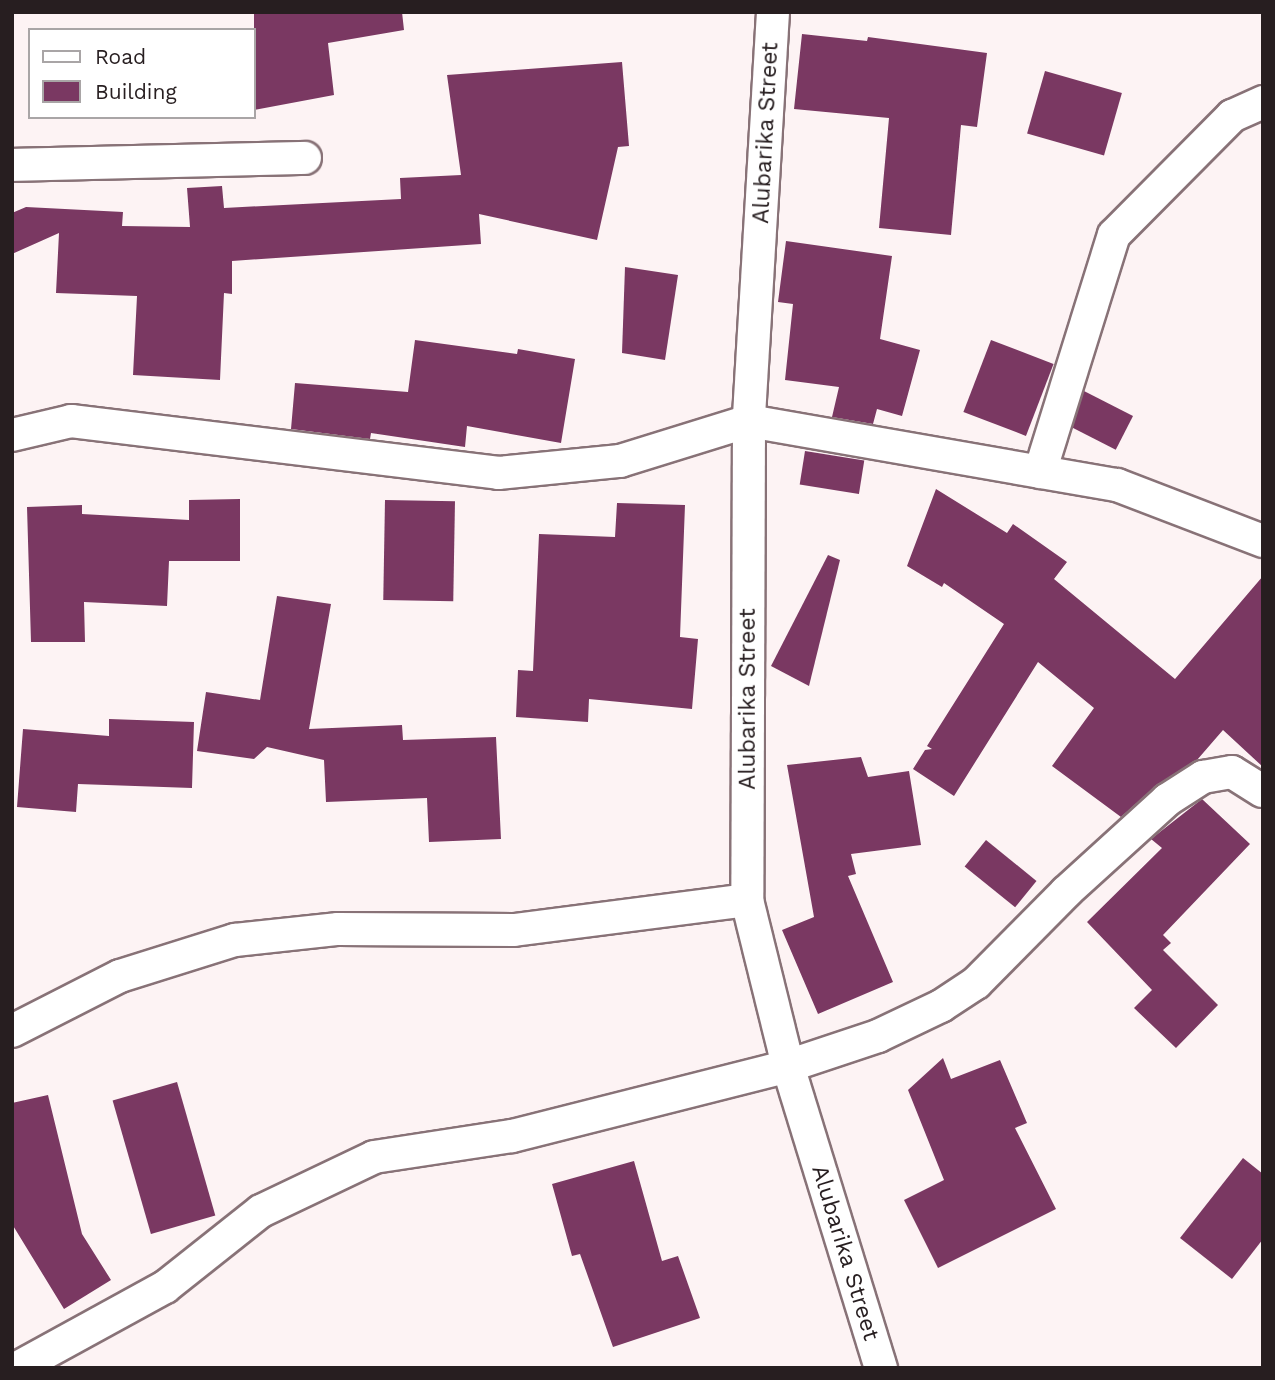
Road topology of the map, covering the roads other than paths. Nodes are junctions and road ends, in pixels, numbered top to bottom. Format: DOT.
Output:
graph roads {
  1 [pos="773,12"];
  2 [pos="1263,102"];
  3 [pos="305,158"];
  4 [pos="12,165"];
  5 [pos="749,421"];
  6 [pos="12,435"];
  7 [pos="1040,472"];
  8 [pos="1263,541"];
  9 [pos="1263,791"];
  10 [pos="747,900"];
  11 [pos="12,1031"];
  12 [pos="788,1066"];
  13 [pos="17,1368"];
  14 [pos="881,1368"];
  1 -- 5 [label="street, Alubarika Street"];
  2 -- 7 [label="street"];
  3 -- 4 [label="street"];
  5 -- 6 [label="street"];
  5 -- 7 [label="street"];
  5 -- 10 [label="street, Alubarika Street"];
  7 -- 8 [label="street"];
  9 -- 12 [label="street"];
  10 -- 11 [label="street"];
  10 -- 12 [label="street, Alubarika Street"];
  12 -- 13 [label="street"];
  12 -- 14 [label="street, Alubarika Street"];
}
